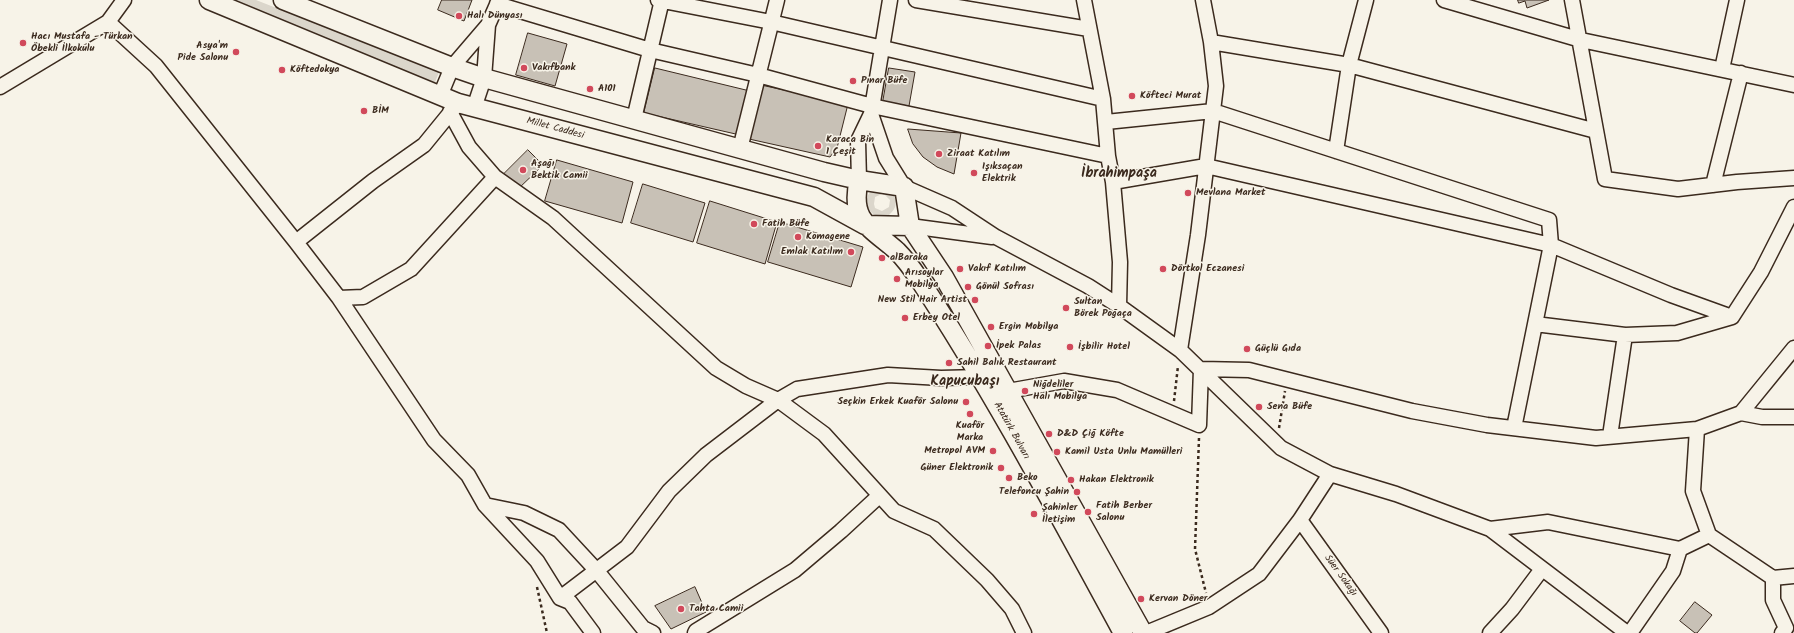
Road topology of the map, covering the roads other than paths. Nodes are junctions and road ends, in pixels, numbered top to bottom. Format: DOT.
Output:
graph roads {
  1 [pos="124,0"];
  2 [pos="209,0"];
  3 [pos="283,0"];
  4 [pos="661,0"];
  5 [pos="777,0"];
  6 [pos="890,0"];
  7 [pos="916,0"];
  8 [pos="1084,0"];
  9 [pos="1203,0"];
  10 [pos="1366,0"];
  11 [pos="1444,0"];
  12 [pos="1572,0"];
  13 [pos="1737,0"];
  14 [pos="498,2"];
  15 [pos="108,22"];
  16 [pos="771,22"];
  17 [pos="488,25"];
  18 [pos="1089,29"];
  19 [pos="1581,40"];
  20 [pos="1211,42"];
  21 [pos="882,48"];
  22 [pos="650,50"];
  23 [pos="1349,65"];
  24 [pos="452,67"];
  25 [pos="1722,69"];
  26 [pos="1741,73"];
  27 [pos="758,75"];
  28 [pos="484,78"];
  29 [pos="1794,85"];
  30 [pos="0,87"];
  31 [pos="440,96"];
  32 [pos="1103,99"];
  33 [pos="461,108"];
  34 [pos="871,110"];
  35 [pos="1213,111"];
  36 [pos="634,119"];
  37 [pos="1106,122"];
  38 [pos="1596,131"];
  39 [pos="740,149"];
  40 [pos="1336,151"];
  41 [pos="1108,156"];
  42 [pos="1206,166"];
  43 [pos="495,177"];
  44 [pos="1794,178"];
  45 [pos="859,180"];
  46 [pos="1113,182"];
  47 [pos="1713,185"];
  48 [pos="904,187"];
  49 [pos="1794,207"];
  50 [pos="865,225"];
  51 [pos="910,226"];
  52 [pos="996,237"];
  53 [pos="296,242"];
  54 [pos="1551,245"];
  55 [pos="339,298"];
  56 [pos="1119,306"];
  57 [pos="1732,317"];
  58 [pos="1535,324"];
  59 [pos="1625,335"];
  60 [pos="1794,348"];
  61 [pos="1180,350"];
  62 [pos="1201,369"];
  63 [pos="981,378"];
  64 [pos="1008,391"];
  65 [pos="778,400"];
  66 [pos="1741,413"];
  67 [pos="1794,417"];
  68 [pos="1514,428"];
  69 [pos="1697,429"];
  70 [pos="1610,436"];
  71 [pos="1330,474"];
  72 [pos="879,496"];
  73 [pos="485,505"];
  74 [pos="1300,520"];
  75 [pos="1490,529"];
  76 [pos="1709,535"];
  77 [pos="1680,549"];
  78 [pos="1542,569"];
  79 [pos="597,571"];
  80 [pos="1794,576"];
  81 [pos="1773,578"];
  82 [pos="560,598"];
  83 [pos="593,633"];
  84 [pos="653,633"];
  85 [pos="695,633"];
  86 [pos="1024,633"];
  87 [pos="1123,633"];
  88 [pos="1143,633"];
  89 [pos="1146,633"];
  90 [pos="1381,633"];
  91 [pos="1490,633"];
  92 [pos="1628,633"];
  93 [pos="1782,633"];
  1 -- 15 [label="street"];
  2 -- 31 [label="main road, Millet Caddesi"];
  3 -- 24 [label="main road"];
  4 -- 16 [label="street"];
  4 -- 22 [label="street"];
  5 -- 16 [label="street"];
  6 -- 21 [label="street"];
  7 -- 18 [label="street"];
  8 -- 18 [label="street"];
  9 -- 20 [label="street"];
  10 -- 23 [label="street"];
  11 -- 19 [label="street"];
  12 -- 19 [label="street"];
  13 -- 25 [label="street"];
  14 -- 17 [label="street"];
  14 -- 22 [label="street"];
  15 -- 30 [label="street"];
  15 -- 53 [label="street"];
  16 -- 21 [label="street"];
  16 -- 27 [label="street"];
  17 -- 24 [label="street"];
  17 -- 28 [label="street"];
  18 -- 32 [label="street"];
  19 -- 25 [label="street"];
  19 -- 38 [label="street"];
  20 -- 23 [label="street"];
  20 -- 35 [label="street"];
  21 -- 32 [label="street"];
  21 -- 34 [label="street"];
  22 -- 27 [label="street"];
  22 -- 36 [label="street"];
  23 -- 38 [label="street"];
  23 -- 40 [label="street"];
  24 -- 28 [label="main road"];
  24 -- 31 [label="street"];
  25 -- 26 [label="street"];
  26 -- 29 [label="street"];
  26 -- 47 [label="street"];
  27 -- 34 [label="street"];
  27 -- 39 [label="street"];
  28 -- 33 [label="street"];
  28 -- 36 [label="main road"];
  31 -- 33 [label="main road, Millet Caddesi"];
  32 -- 37 [label="street"];
  33 -- 43 [label="street"];
  33 -- 50 [label="main road, Millet Caddesi"];
  33 -- 53 [label="street"];
  34 -- 41 [label="street"];
  34 -- 45 [label="street"];
  34 -- 48 [label="street"];
  35 -- 37 [label="street"];
  35 -- 40 [label="street"];
  35 -- 42 [label="street"];
  36 -- 39 [label="main road"];
  37 -- 41 [label="street"];
  38 -- 47 [label="street"];
  39 -- 45 [label="main road"];
  40 -- 54 [label="street"];
  41 -- 46 [label="street"];
  42 -- 46 [label="street"];
  42 -- 54 [label="street"];
  42 -- 61 [label="street"];
  43 -- 55 [label="street"];
  43 -- 65 [label="street"];
  44 -- 47 [label="street"];
  45 -- 48 [label="main road"];
  45 -- 50 [label="main road"];
  46 -- 56 [label="street"];
  48 -- 51 [label="main road"];
  48 -- 52 [label="street"];
  49 -- 57 [label="street"];
  50 -- 51 [label="main road, Millet Caddesi"];
  50 -- 63 [label="main road, Atatürk Bulvarı"];
  51 -- 52 [label="street"];
  51 -- 64 [label="main road, Atatürk Bulvarı"];
  52 -- 56 [label="street"];
  53 -- 55 [label="street"];
  54 -- 57 [label="street"];
  54 -- 58 [label="street"];
  55 -- 73 [label="street"];
  56 -- 61 [label="street"];
  57 -- 59 [label="street"];
  58 -- 59 [label="street"];
  58 -- 68 [label="street"];
  59 -- 70 [label="street"];
  60 -- 66 [label="street"];
  61 -- 62 [label="street"];
  62 -- 64 [label="street"];
  62 -- 68 [label="street"];
  62 -- 71 [label="street"];
  63 -- 65 [label="street"];
  63 -- 87 [label="main road, Atatürk Bulvarı"];
  64 -- 88 [label="main road, Atatürk Bulvarı"];
  65 -- 72 [label="street"];
  65 -- 79 [label="street"];
  66 -- 67 [label="street"];
  66 -- 69 [label="street"];
  68 -- 70 [label="street"];
  69 -- 70 [label="street"];
  69 -- 76 [label="street"];
  71 -- 74 [label="street"];
  71 -- 75 [label="street"];
  72 -- 85 [label="street"];
  72 -- 86 [label="street"];
  73 -- 79 [label="street"];
  73 -- 82 [label="street"];
  74 -- 89 [label="street"];
  74 -- 90 [label="street, Süer Sokağı"];
  75 -- 77 [label="street"];
  75 -- 78 [label="street"];
  76 -- 77 [label="street"];
  76 -- 81 [label="street"];
  77 -- 92 [label="street"];
  78 -- 91 [label="street"];
  78 -- 92 [label="street"];
  79 -- 82 [label="street"];
  79 -- 84 [label="street"];
  80 -- 81 [label="street"];
  81 -- 93 [label="street"];
  82 -- 83 [label="street"];
}
